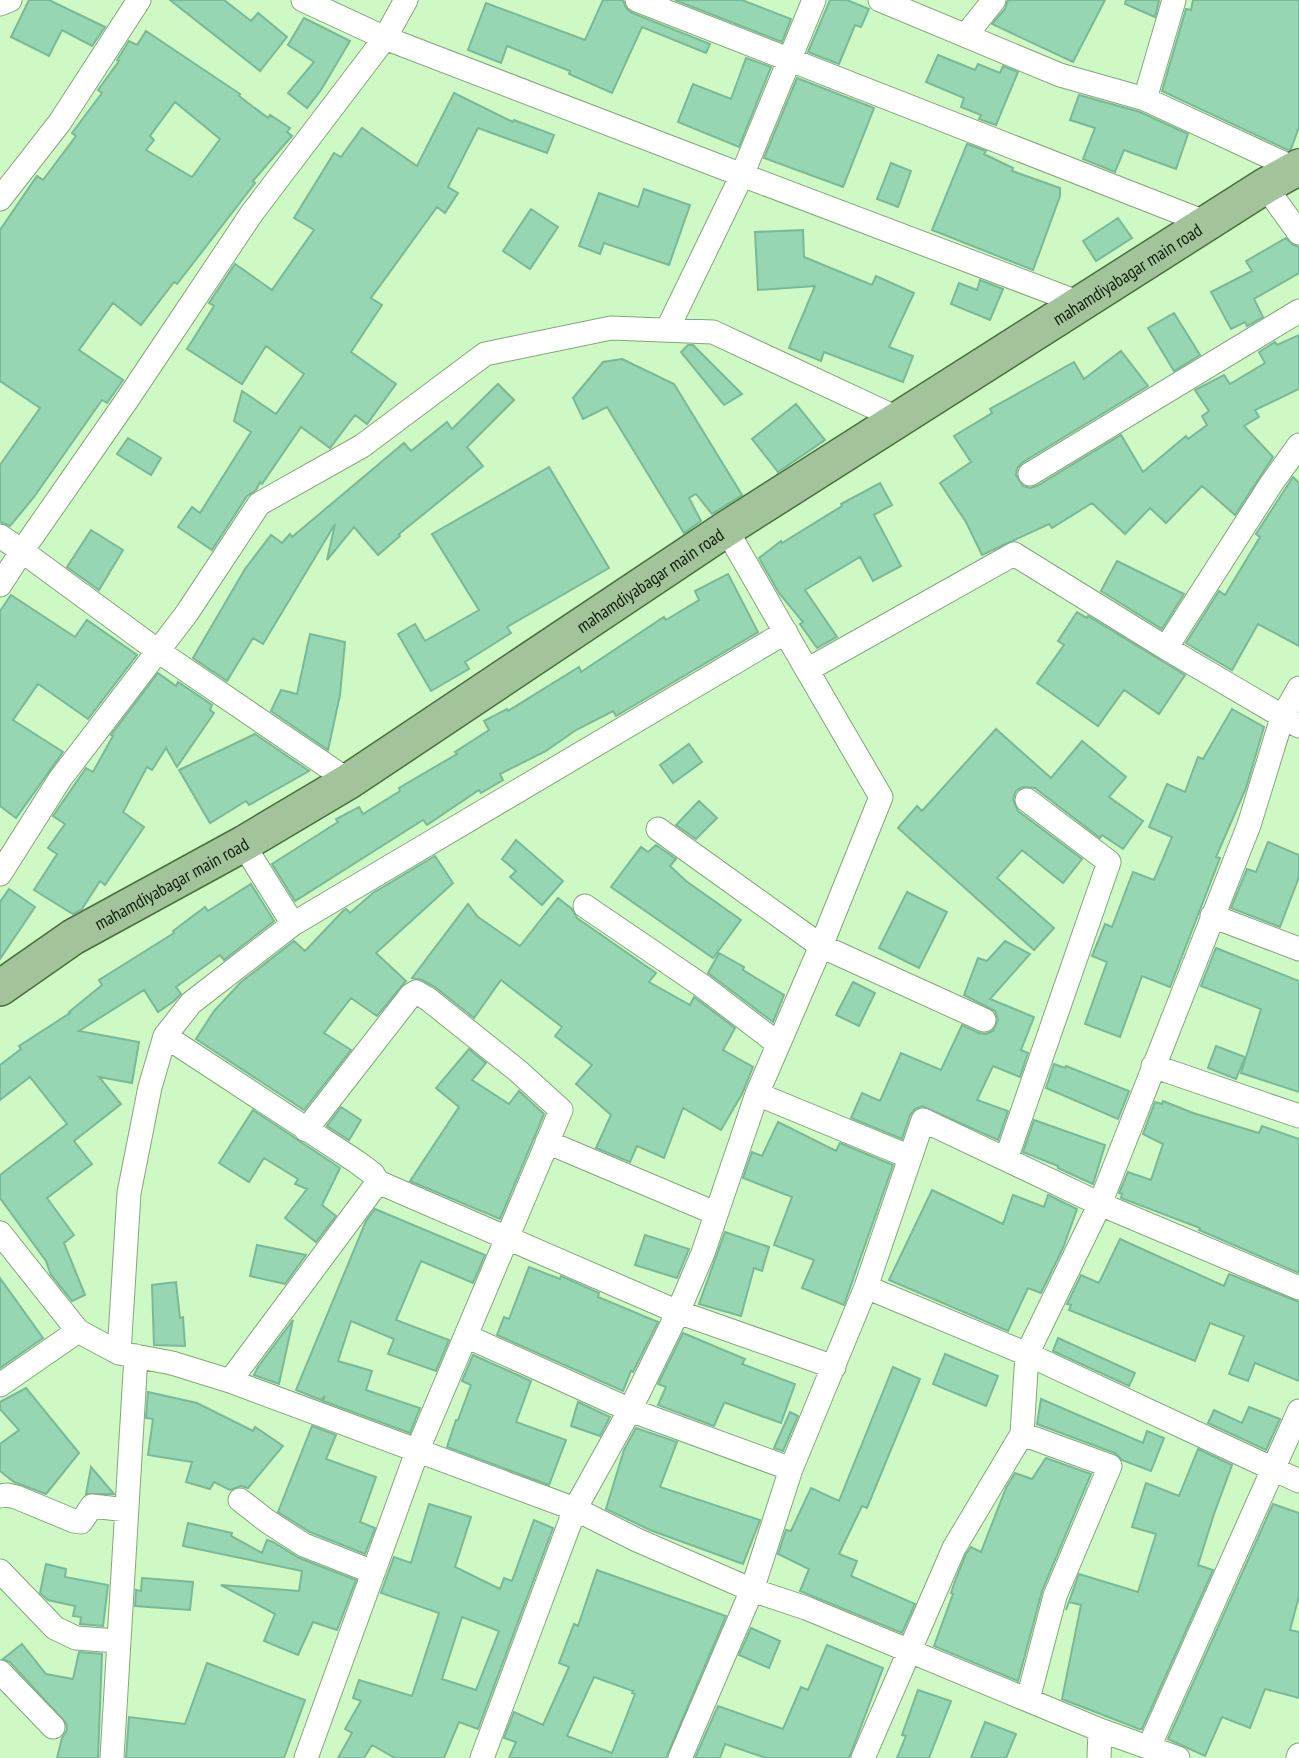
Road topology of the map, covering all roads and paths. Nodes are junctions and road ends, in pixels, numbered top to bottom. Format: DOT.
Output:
graph roads {
  1 [pos="10,0"];
  2 [pos="139,0"];
  3 [pos="303,0"];
  4 [pos="406,0"];
  5 [pos="636,0"];
  6 [pos="814,0"];
  7 [pos="880,0"];
  8 [pos="994,0"];
  9 [pos="1174,0"];
  10 [pos="0,4"];
  11 [pos="966,35"];
  12 [pos="385,38"];
  13 [pos="791,60"];
  14 [pos="1145,99"];
  15 [pos="1298,166"];
  16 [pos="742,175"];
  17 [pos="1265,186"];
  18 [pos="0,199"];
  19 [pos="1207,223"];
  20 [pos="1299,233"];
  21 [pos="1080,303"];
  22 [pos="1299,311"];
  23 [pos="667,330"];
  24 [pos="897,418"];
  25 [pos="1299,444"];
  26 [pos="1030,474"];
  27 [pos="726,528"];
  28 [pos="0,536"];
  29 [pos="22,551"];
  30 [pos="0,585"];
  31 [pos="786,632"];
  32 [pos="1166,649"];
  33 [pos="158,651"];
  34 [pos="807,670"];
  35 [pos="1299,688"];
  36 [pos="1291,722"];
  37 [pos="349,781"];
  38 [pos="1027,800"];
  39 [pos="659,829"];
  40 [pos="243,844"];
  41 [pos="0,874"];
  42 [pos="585,906"];
  43 [pos="1212,916"];
  44 [pos="293,924"];
  45 [pos="821,946"];
  46 [pos="1299,949"];
  47 [pos="0,988"];
  48 [pos="984,1020"];
  49 [pos="165,1036"];
  50 [pos="777,1043"];
  51 [pos="1153,1066"];
  52 [pos="757,1094"];
  53 [pos="1299,1116"];
  54 [pos="306,1130"];
  55 [pos="547,1142"];
  56 [pos="910,1157"];
  57 [pos="1006,1159"];
  58 [pos="378,1182"];
  59 [pos="1100,1204"];
  60 [pos="715,1213"];
  61 [pos="0,1233"];
  62 [pos="508,1237"];
  63 [pos="866,1287"];
  64 [pos="1299,1288"];
  65 [pos="678,1312"];
  66 [pos="78,1331"];
  67 [pos="466,1336"];
  68 [pos="1027,1354"];
  69 [pos="127,1355"];
  70 [pos="834,1367"];
  71 [pos="230,1381"];
  72 [pos="0,1385"];
  73 [pos="630,1410"];
  74 [pos="1299,1411"];
  75 [pos="1022,1434"];
  76 [pos="418,1449"];
  77 [pos="791,1469"];
  78 [pos="1274,1470"];
  79 [pos="1299,1481"];
  80 [pos="0,1496"];
  81 [pos="240,1500"];
  82 [pos="575,1509"];
  83 [pos="127,1510"];
  84 [pos="0,1571"];
  85 [pos="373,1572"];
  86 [pos="752,1590"];
  87 [pos="118,1641"];
  88 [pos="911,1653"];
  89 [pos="0,1672"];
  90 [pos="1028,1699"];
  91 [pos="53,1727"];
  92 [pos="1100,1730"];
  93 [pos="1149,1747"];
  94 [pos="112,1758"];
  95 [pos="306,1758"];
  96 [pos="482,1758"];
  97 [pos="680,1758"];
  98 [pos="863,1758"];
  99 [pos="1099,1758"];
  100 [pos="1178,1758"];
  1 -- 10 [label="street"];
  2 -- 18 [label="street"];
  3 -- 12 [label="street"];
  4 -- 12 [label="street"];
  5 -- 13 [label="street"];
  6 -- 13 [label="street"];
  7 -- 11 [label="street"];
  8 -- 11 [label="street"];
  9 -- 14 [label="street"];
  11 -- 14 [label="street"];
  12 -- 16 [label="street"];
  12 -- 29 [label="street"];
  13 -- 16 [label="street"];
  13 -- 19 [label="street"];
  14 -- 15 [label="street"];
  15 -- 17 [label="main road, mahamdiyabagar main road"];
  16 -- 21 [label="street"];
  16 -- 23 [label="street"];
  17 -- 19 [label="main road, mahamdiyabagar main road"];
  17 -- 20 [label="street"];
  19 -- 21 [label="main road, mahamdiyabagar main road"];
  21 -- 24 [label="main road, mahamdiyabagar main road"];
  22 -- 26 [label="street"];
  23 -- 24 [label="street"];
  23 -- 33 [label="street"];
  24 -- 27 [label="main road, mahamdiyabagar main road"];
  25 -- 32 [label="street"];
  27 -- 31 [label="street"];
  27 -- 37 [label="main road, mahamdiyabagar main road"];
  28 -- 29 [label="street"];
  29 -- 30 [label="street"];
  29 -- 33 [label="street"];
  31 -- 34 [label="street"];
  31 -- 44 [label="street"];
  32 -- 34 [label="street"];
  32 -- 36 [label="street"];
  33 -- 37 [label="street"];
  33 -- 41 [label="street"];
  34 -- 45 [label="street"];
  35 -- 36 [label="street"];
  36 -- 43 [label="street"];
  37 -- 40 [label="main road, mahamdiyabagar main road"];
  38 -- 57 [label="street"];
  39 -- 45 [label="street"];
  40 -- 44 [label="street"];
  40 -- 47 [label="main road, mahamdiyabagar main road"];
  42 -- 50 [label="street"];
  43 -- 46 [label="street"];
  43 -- 51 [label="street"];
  44 -- 49 [label="street"];
  45 -- 48 [label="street"];
  45 -- 50 [label="street"];
  49 -- 54 [label="street"];
  49 -- 69 [label="street"];
  50 -- 52 [label="street"];
  51 -- 53 [label="street"];
  51 -- 59 [label="street"];
  52 -- 56 [label="street"];
  52 -- 60 [label="street"];
  54 -- 55 [label="street"];
  54 -- 58 [label="street"];
  55 -- 60 [label="street"];
  55 -- 62 [label="street"];
  56 -- 57 [label="street"];
  56 -- 63 [label="street"];
  57 -- 59 [label="street"];
  58 -- 62 [label="street"];
  58 -- 71 [label="street"];
  59 -- 64 [label="street"];
  59 -- 68 [label="street"];
  60 -- 65 [label="street"];
  61 -- 66 [label="street"];
  62 -- 65 [label="street"];
  62 -- 67 [label="street"];
  63 -- 68 [label="street"];
  63 -- 70 [label="street"];
  65 -- 70 [label="street"];
  65 -- 73 [label="street"];
  66 -- 69 [label="street"];
  66 -- 72 [label="street"];
  67 -- 73 [label="street"];
  67 -- 76 [label="street"];
  68 -- 75 [label="street"];
  68 -- 78 [label="street"];
  69 -- 71 [label="street"];
  69 -- 83 [label="street"];
  70 -- 77 [label="street"];
  71 -- 76 [label="street"];
  73 -- 77 [label="street"];
  73 -- 82 [label="street"];
  74 -- 78 [label="street"];
  75 -- 88 [label="street"];
  75 -- 90 [label="street"];
  76 -- 82 [label="street"];
  76 -- 85 [label="street"];
  77 -- 86 [label="street"];
  78 -- 79 [label="street"];
  78 -- 93 [label="street"];
  80 -- 83 [label="street"];
  81 -- 85 [label="street"];
  82 -- 86 [label="street"];
  82 -- 96 [label="street"];
  83 -- 87 [label="street"];
  84 -- 87 [label="street"];
  85 -- 95 [label="street"];
  86 -- 88 [label="street"];
  86 -- 97 [label="street"];
  87 -- 94 [label="street"];
  88 -- 90 [label="street"];
  88 -- 98 [label="street"];
  89 -- 91 [label="street"];
  90 -- 92 [label="street"];
  92 -- 93 [label="street"];
  92 -- 99 [label="street"];
  93 -- 100 [label="street"];
}
